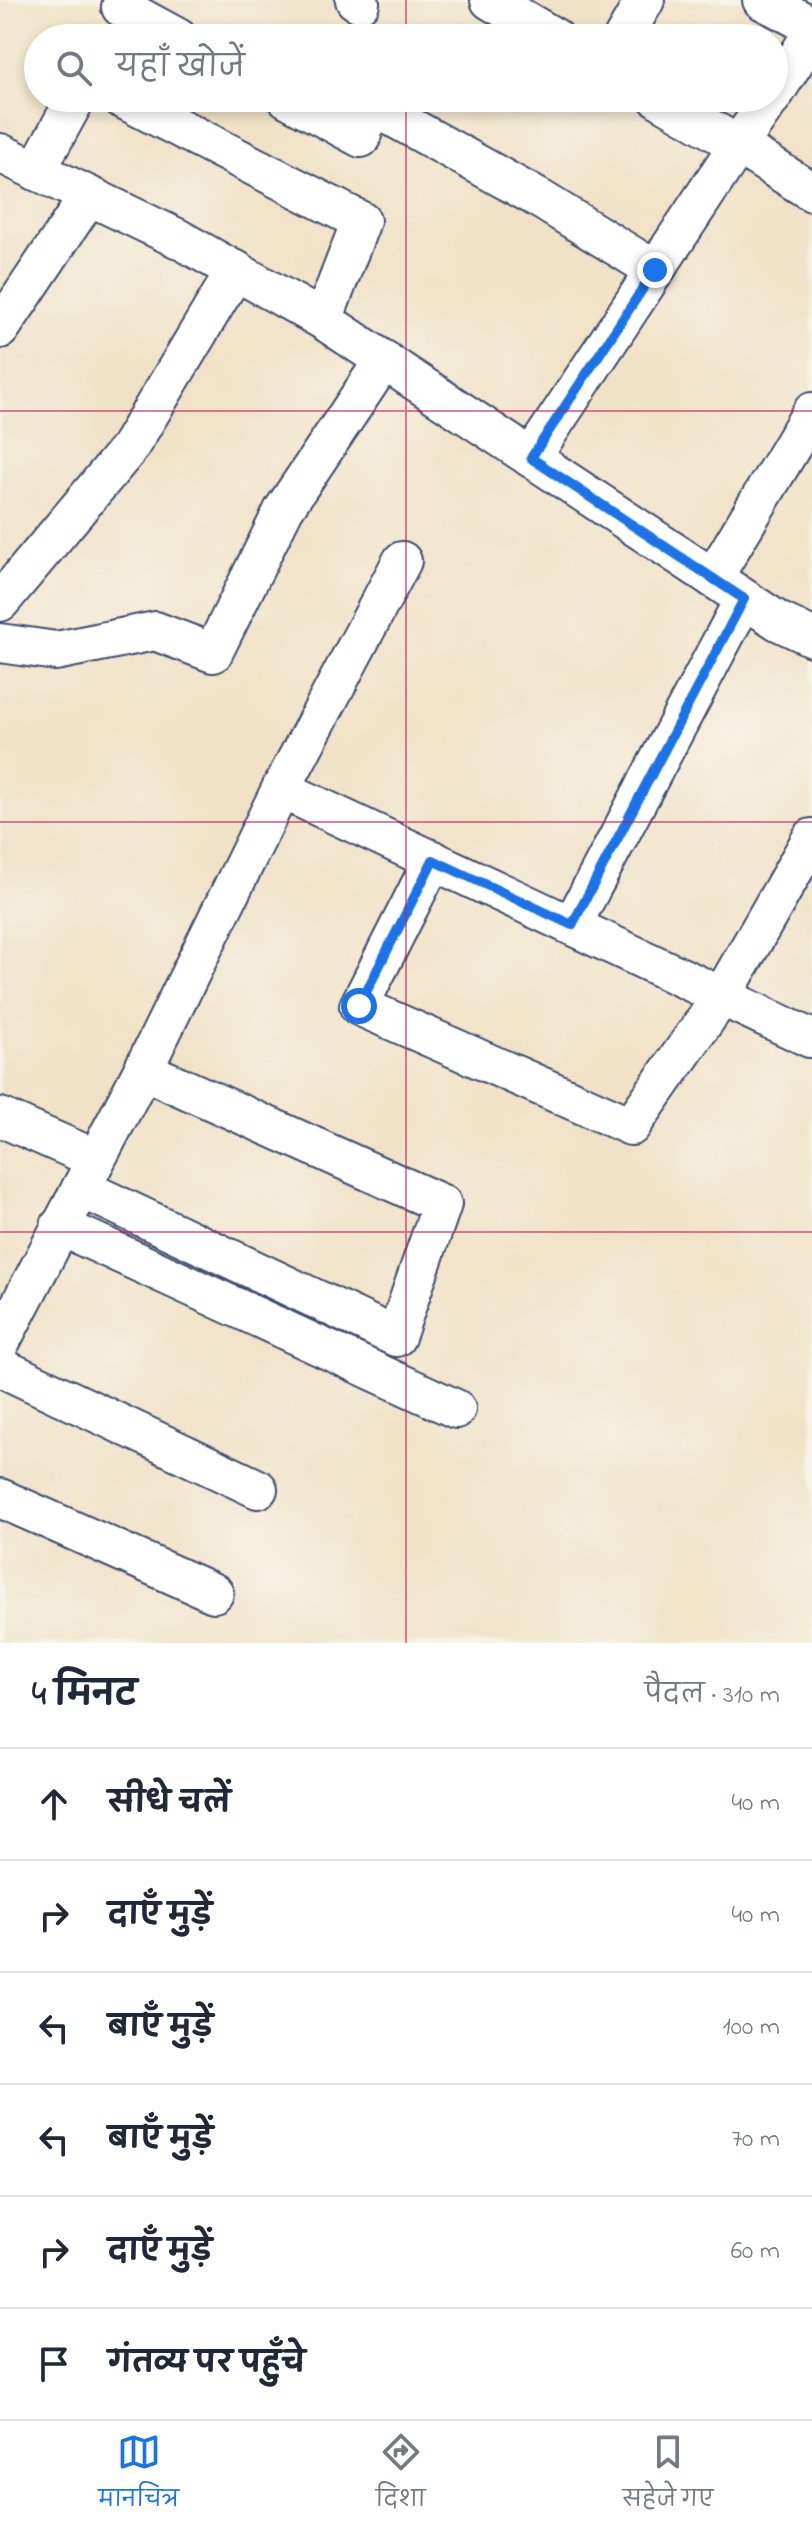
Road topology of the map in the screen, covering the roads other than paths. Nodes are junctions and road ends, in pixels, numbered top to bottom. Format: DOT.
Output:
graph roads {
  1 [pos="490,0"];
  2 [pos="645,0"];
  3 [pos="762,0"];
  4 [pos="117,15"];
  5 [pos="141,24"];
  6 [pos="531,24"];
  7 [pos="631,24"];
  8 [pos="812,26"];
  9 [pos="812,34"];
  10 [pos="788,72"];
  11 [pos="68,112"];
  12 [pos="148,112"];
  13 [pos="313,112"];
  14 [pos="369,112"];
  15 [pos="384,112"];
  16 [pos="682,112"];
  17 [pos="762,112"];
  18 [pos="738,145"];
  19 [pos="0,153"];
  20 [pos="36,171"];
  21 [pos="812,192"];
  22 [pos="89,196"];
  23 [pos="236,270"];
  24 [pos="655,270"];
  25 [pos="323,320"];
  26 [pos="0,329"];
  27 [pos="384,360"];
  28 [pos="812,412"];
  29 [pos="531,458"];
  30 [pos="402,561"];
  31 [pos="713,578"];
  32 [pos="744,599"];
  33 [pos="0,602"];
  34 [pos="812,637"];
  35 [pos="0,643"];
  36 [pos="281,789"];
  37 [pos="812,838"];
  38 [pos="433,860"];
  39 [pos="572,925"];
  40 [pos="722,996"];
  41 [pos="810,1038"];
  42 [pos="143,1070"];
  43 [pos="0,1117"];
  44 [pos="89,1173"];
  45 [pos="60,1226"];
  46 [pos="13,1287"];
  47 [pos="0,1343"];
  48 [pos="0,1367"];
  49 [pos="456,1409"];
  50 [pos="258,1489"];
  51 [pos="0,1498"];
  52 [pos="214,1593"];
  1 -- 6 [label="street"];
  2 -- 7 [label="street"];
  3 -- 8 [label="street"];
  4 -- 5 [label="street"];
  9 -- 10 [label="street"];
  11 -- 20 [label="street"];
  12 -- 25 [label="street"];
  13 -- 14 [label="street"];
  15 -- 24 [label="street"];
  16 -- 18 [label="street"];
  17 -- 18 [label="street"];
  18 -- 21 [label="street"];
  18 -- 24 [label="street"];
  19 -- 20 [label="street"];
  20 -- 22 [label="street"];
  22 -- 23 [label="street"];
  22 -- 26 [label="street"];
  23 -- 25 [label="street"];
  23 -- 33 [label="street"];
  24 -- 29 [label="street"];
  25 -- 27 [label="street"];
  27 -- 29 [label="street"];
  27 -- 35 [label="street"];
  28 -- 31 [label="street"];
  29 -- 31 [label="street"];
  30 -- 36 [label="street"];
  31 -- 32 [label="street"];
  32 -- 34 [label="street"];
  32 -- 39 [label="street"];
  36 -- 38 [label="street"];
  36 -- 42 [label="street"];
  37 -- 40 [label="street"];
  38 -- 39 [label="street"];
  38 -- 40 [label="street"];
  39 -- 40 [label="street"];
  40 -- 41 [label="street"];
  42 -- 44 [label="street"];
  42 -- 44 [label="street"];
  43 -- 44 [label="street"];
  44 -- 45 [label="street"];
  45 -- 46 [label="street"];
  45 -- 49 [label="street"];
  46 -- 47 [label="street"];
  48 -- 50 [label="street"];
  51 -- 52 [label="street"];
}
